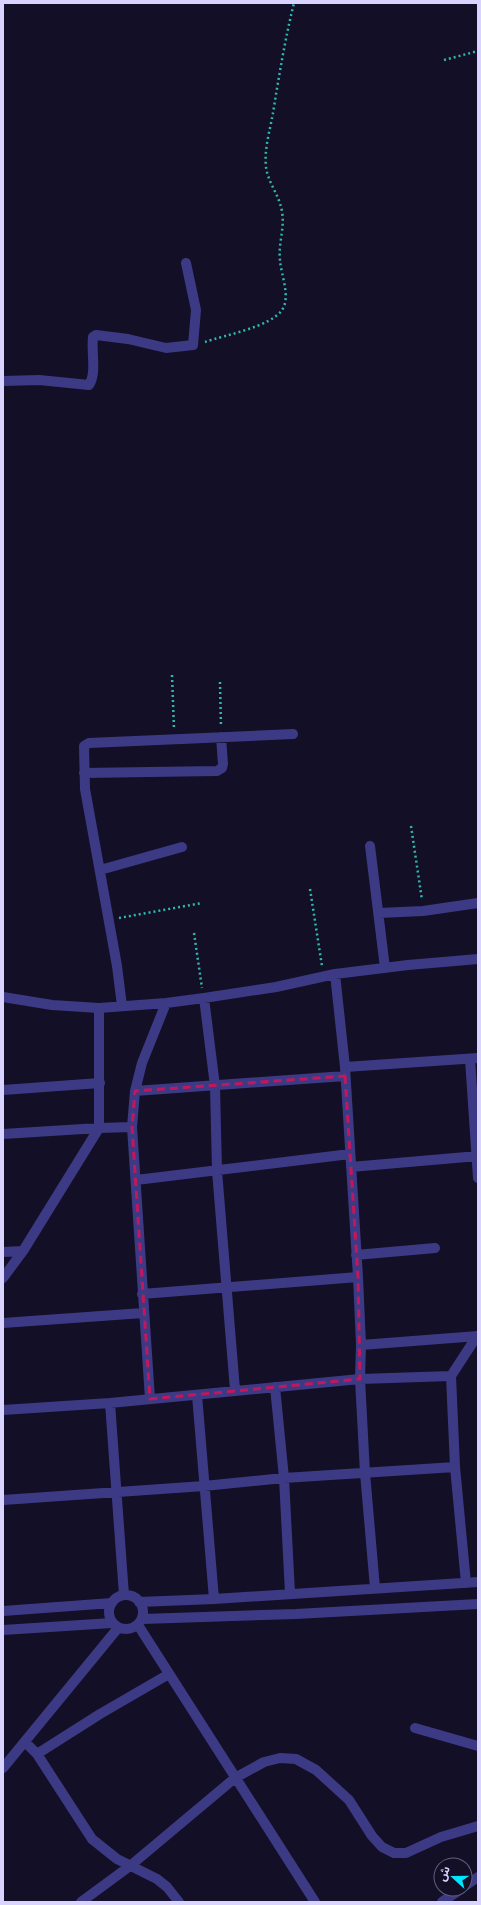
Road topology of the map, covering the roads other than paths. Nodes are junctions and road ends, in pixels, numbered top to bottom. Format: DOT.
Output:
graph roads {
  1 [pos="186,263"];
  2 [pos="3,381"];
  3 [pos="293,734"];
  4 [pos="221,737"];
  5 [pos="84,773"];
  6 [pos="370,846"];
  7 [pos="182,847"];
  8 [pos="100,870"];
  9 [pos="478,903"];
  10 [pos="379,913"];
  11 [pos="478,960"];
  12 [pos="385,968"];
  13 [pos="335,974"];
  14 [pos="3,997"];
  15 [pos="204,998"];
  16 [pos="166,1003"];
  17 [pos="122,1006"];
  18 [pos="99,1008"];
  19 [pos="474,1058"];
  20 [pos="345,1072"];
  21 [pos="100,1083"];
  22 [pos="215,1086"];
  23 [pos="3,1090"];
  24 [pos="135,1091"];
  25 [pos="132,1127"];
  26 [pos="99,1128"];
  27 [pos="3,1134"];
  28 [pos="350,1154"];
  29 [pos="477,1156"];
  30 [pos="351,1167"];
  31 [pos="217,1171"];
  32 [pos="478,1178"];
  33 [pos="136,1180"];
  34 [pos="435,1248"];
  35 [pos="23,1251"];
  36 [pos="3,1252"];
  37 [pos="356,1255"];
  38 [pos="358,1277"];
  39 [pos="3,1278"];
  40 [pos="227,1287"];
  41 [pos="142,1294"];
  42 [pos="143,1313"];
  43 [pos="3,1323"];
  44 [pos="477,1336"];
  45 [pos="361,1345"];
  46 [pos="451,1376"];
  47 [pos="360,1379"];
  48 [pos="275,1387"];
  49 [pos="235,1390"];
  50 [pos="197,1395"];
  51 [pos="150,1399"];
  52 [pos="110,1403"];
  53 [pos="3,1410"];
  54 [pos="455,1467"];
  55 [pos="365,1473"];
  56 [pos="284,1478"];
  57 [pos="204,1486"];
  58 [pos="115,1493"];
  59 [pos="3,1500"];
  60 [pos="478,1582"];
  61 [pos="466,1583"];
  62 [pos="375,1588"];
  63 [pos="290,1593"];
  64 [pos="124,1595"];
  65 [pos="214,1599"];
  66 [pos="139,1602"];
  67 [pos="112,1603"];
  68 [pos="478,1604"];
  69 [pos="3,1611"];
  70 [pos="140,1622"];
  71 [pos="115,1625"];
  72 [pos="3,1630"];
  73 [pos="169,1674"];
  74 [pos="415,1728"];
  75 [pos="25,1742"];
  76 [pos="478,1746"];
  77 [pos="37,1754"];
  78 [pos="3,1768"];
  79 [pos="235,1778"];
  80 [pos="478,1826"];
  81 [pos="130,1866"];
  82 [pos="453,1897"];
  83 [pos="81,1902"];
  84 [pos="179,1902"];
  85 [pos="315,1902"];
  86 [pos="442,1902"];
  1 -- 2 [label="street"];
  3 -- 4 [label="street"];
  4 -- 5 [label="street"];
  4 -- 5 [label="street"];
  5 -- 8 [label="street"];
  6 -- 10 [label="street"];
  7 -- 8 [label="street"];
  8 -- 17 [label="street"];
  9 -- 10 [label="street"];
  10 -- 12 [label="street"];
  11 -- 12 [label="street"];
  12 -- 13 [label="street"];
  13 -- 15 [label="street"];
  13 -- 20 [label="street"];
  14 -- 18 [label="street"];
  15 -- 16 [label="street"];
  15 -- 22 [label="street"];
  16 -- 17 [label="street"];
  16 -- 24 [label="street"];
  17 -- 18 [label="street"];
  18 -- 21 [label="street"];
  19 -- 20 [label="street"];
  19 -- 29 [label="street"];
  20 -- 22 [label="street"];
  20 -- 28 [label="street"];
  21 -- 23 [label="street"];
  21 -- 26 [label="street"];
  22 -- 24 [label="street"];
  22 -- 31 [label="street"];
  24 -- 25 [label="street"];
  25 -- 26 [label="street"];
  25 -- 33 [label="street"];
  26 -- 27 [label="street"];
  26 -- 35 [label="street"];
  28 -- 30 [label="street"];
  28 -- 31 [label="street"];
  29 -- 30 [label="street"];
  29 -- 32 [label="street"];
  30 -- 37 [label="street"];
  31 -- 33 [label="street"];
  31 -- 40 [label="street"];
  33 -- 41 [label="street"];
  34 -- 37 [label="street"];
  35 -- 36 [label="street"];
  35 -- 39 [label="street"];
  37 -- 38 [label="street"];
  38 -- 40 [label="street"];
  38 -- 45 [label="street"];
  40 -- 41 [label="street"];
  40 -- 49 [label="street"];
  41 -- 42 [label="street"];
  42 -- 43 [label="street"];
  42 -- 51 [label="street"];
  44 -- 45 [label="street"];
  44 -- 46 [label="street"];
  45 -- 47 [label="street"];
  46 -- 47 [label="street"];
  46 -- 54 [label="street"];
  47 -- 48 [label="street"];
  47 -- 55 [label="street"];
  48 -- 49 [label="street"];
  48 -- 56 [label="street"];
  49 -- 50 [label="street"];
  50 -- 51 [label="street"];
  50 -- 57 [label="street"];
  51 -- 52 [label="street"];
  52 -- 53 [label="street"];
  52 -- 58 [label="street"];
  54 -- 55 [label="street"];
  54 -- 61 [label="street"];
  55 -- 56 [label="street"];
  55 -- 62 [label="street"];
  56 -- 57 [label="street"];
  56 -- 63 [label="street"];
  57 -- 58 [label="street"];
  57 -- 65 [label="street"];
  58 -- 59 [label="street"];
  58 -- 64 [label="street"];
  60 -- 61 [label="street"];
  61 -- 62 [label="street"];
  62 -- 63 [label="street"];
  63 -- 65 [label="street"];
  64 -- 66 [label="street"];
  64 -- 67 [label="street"];
  65 -- 66 [label="street"];
  66 -- 70 [label="street"];
  67 -- 69 [label="street"];
  67 -- 71 [label="street"];
  68 -- 70 [label="street"];
  70 -- 71 [label="street"];
  70 -- 73 [label="street"];
  71 -- 72 [label="street"];
  71 -- 75 [label="street"];
  73 -- 77 [label="street"];
  73 -- 79 [label="street"];
  74 -- 76 [label="street"];
  75 -- 77 [label="street"];
  75 -- 78 [label="street"];
  77 -- 81 [label="street"];
  79 -- 80 [label="street"];
  79 -- 81 [label="street"];
  79 -- 85 [label="street"];
  81 -- 83 [label="street"];
  81 -- 84 [label="street"];
  82 -- 86 [label="street"];
}
